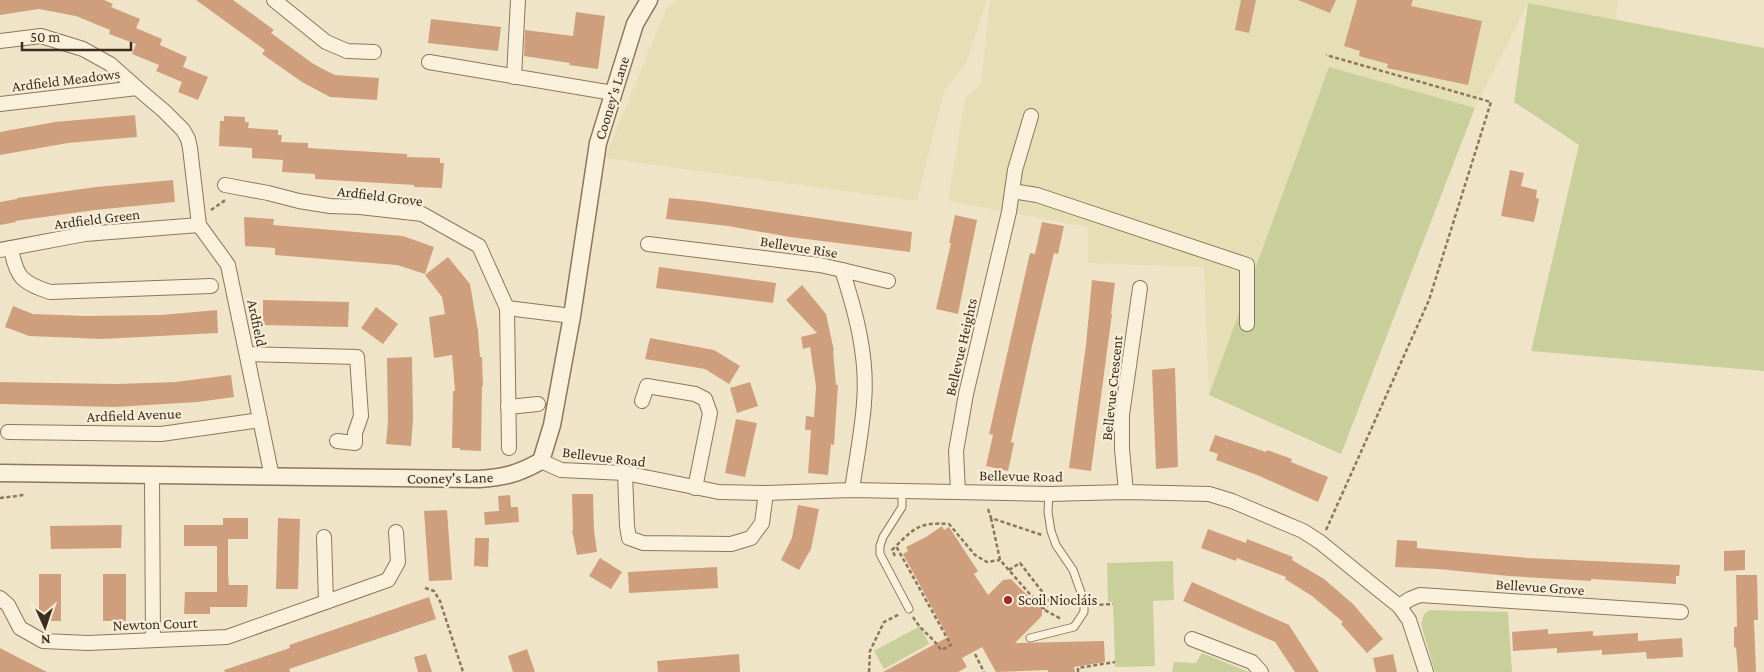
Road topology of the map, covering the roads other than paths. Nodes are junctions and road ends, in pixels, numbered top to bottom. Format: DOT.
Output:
graph roads {
  1 [pos="274,0"];
  2 [pos="518,0"];
  3 [pos="649,0"];
  4 [pos="0,41"];
  5 [pos="374,52"];
  6 [pos="429,62"];
  7 [pos="514,77"];
  8 [pos="137,88"];
  9 [pos="613,93"];
  10 [pos="0,104"];
  11 [pos="1031,116"];
  12 [pos="194,185"];
  13 [pos="225,185"];
  14 [pos="1012,191"];
  15 [pos="198,220"];
  16 [pos="648,244"];
  17 [pos="5,249"];
  18 [pos="842,270"];
  19 [pos="888,281"];
  20 [pos="211,286"];
  21 [pos="1140,288"];
  22 [pos="507,308"];
  23 [pos="572,316"];
  24 [pos="1247,324"];
  25 [pos="247,354"];
  26 [pos="642,401"];
  27 [pos="538,404"];
  28 [pos="508,407"];
  29 [pos="260,420"];
  30 [pos="8,432"];
  31 [pos="337,441"];
  32 [pos="508,448"];
  33 [pos="541,462"];
  34 [pos="0,473"];
  35 [pos="625,473"];
  36 [pos="152,476"];
  37 [pos="272,477"];
  38 [pos="695,488"];
  39 [pos="852,490"];
  40 [pos="902,491"];
  41 [pos="766,492"];
  42 [pos="958,492"];
  43 [pos="1126,492"];
  44 [pos="1049,494"];
  45 [pos="396,532"];
  46 [pos="324,536"];
  47 [pos="0,598"];
  48 [pos="326,602"];
  49 [pos="1399,606"];
  50 [pos="910,609"];
  51 [pos="1681,612"];
  52 [pos="1030,638"];
  53 [pos="1192,639"];
  54 [pos="153,640"];
  55 [pos="1261,672"];
  56 [pos="1426,672"];
  1 -- 5 [label="street"];
  2 -- 7 [label="street"];
  3 -- 9 [label="street, Cooney's Lane"];
  4 -- 8 [label="street, Ardfield Meadows"];
  6 -- 7 [label="street"];
  7 -- 9 [label="street"];
  8 -- 10 [label="street, Ardfield Meadows"];
  8 -- 12 [label="street, Ardfield Meadows"];
  9 -- 23 [label="street, Cooney's Lane"];
  11 -- 14 [label="street, Bellevue Heights"];
  12 -- 15 [label="street, Ardfield"];
  13 -- 22 [label="street, Ardfield Grove"];
  14 -- 24 [label="street"];
  14 -- 42 [label="street, Bellevue Heights"];
  15 -- 17 [label="street, Ardfield Green"];
  15 -- 25 [label="street, Ardfield"];
  16 -- 18 [label="street, Bellevue Rise"];
  17 -- 20 [label="street"];
  18 -- 19 [label="street"];
  18 -- 39 [label="street, Bellevue Rise"];
  21 -- 43 [label="street, Bellevue Crescent"];
  22 -- 23 [label="street"];
  22 -- 28 [label="street, Ardfield Grove"];
  23 -- 33 [label="street, Cooney's Lane"];
  25 -- 29 [label="street, Ardfield"];
  25 -- 31 [label="street"];
  26 -- 38 [label="street"];
  27 -- 28 [label="street"];
  28 -- 32 [label="street, Ardfield Grove"];
  29 -- 30 [label="street, Ardfield Avenue"];
  29 -- 37 [label="street, Ardfield"];
  33 -- 35 [label="street, Bellevue Road"];
  33 -- 37 [label="street, Cooney's Lane"];
  34 -- 36 [label="street, Cooney's Lane"];
  35 -- 38 [label="street, Bellevue Road"];
  35 -- 41 [label="street"];
  36 -- 37 [label="street, Cooney's Lane"];
  36 -- 54 [label="street"];
  38 -- 41 [label="street, Bellevue Road"];
  39 -- 40 [label="street, Bellevue Road"];
  39 -- 41 [label="street, Bellevue Road"];
  40 -- 42 [label="street, Bellevue Road"];
  40 -- 50 [label="lane"];
  42 -- 44 [label="street, Bellevue Road"];
  43 -- 44 [label="street, Bellevue Road"];
  43 -- 49 [label="street, Bellevue Road"];
  44 -- 52 [label="lane"];
  45 -- 48 [label="street, Newton Court"];
  46 -- 48 [label="street"];
  47 -- 54 [label="street, Newton Court"];
  48 -- 54 [label="street, Newton Court"];
  49 -- 51 [label="street, Bellevue Grove"];
  49 -- 56 [label="street, Bellevue Road"];
  53 -- 55 [label="street"];
}
